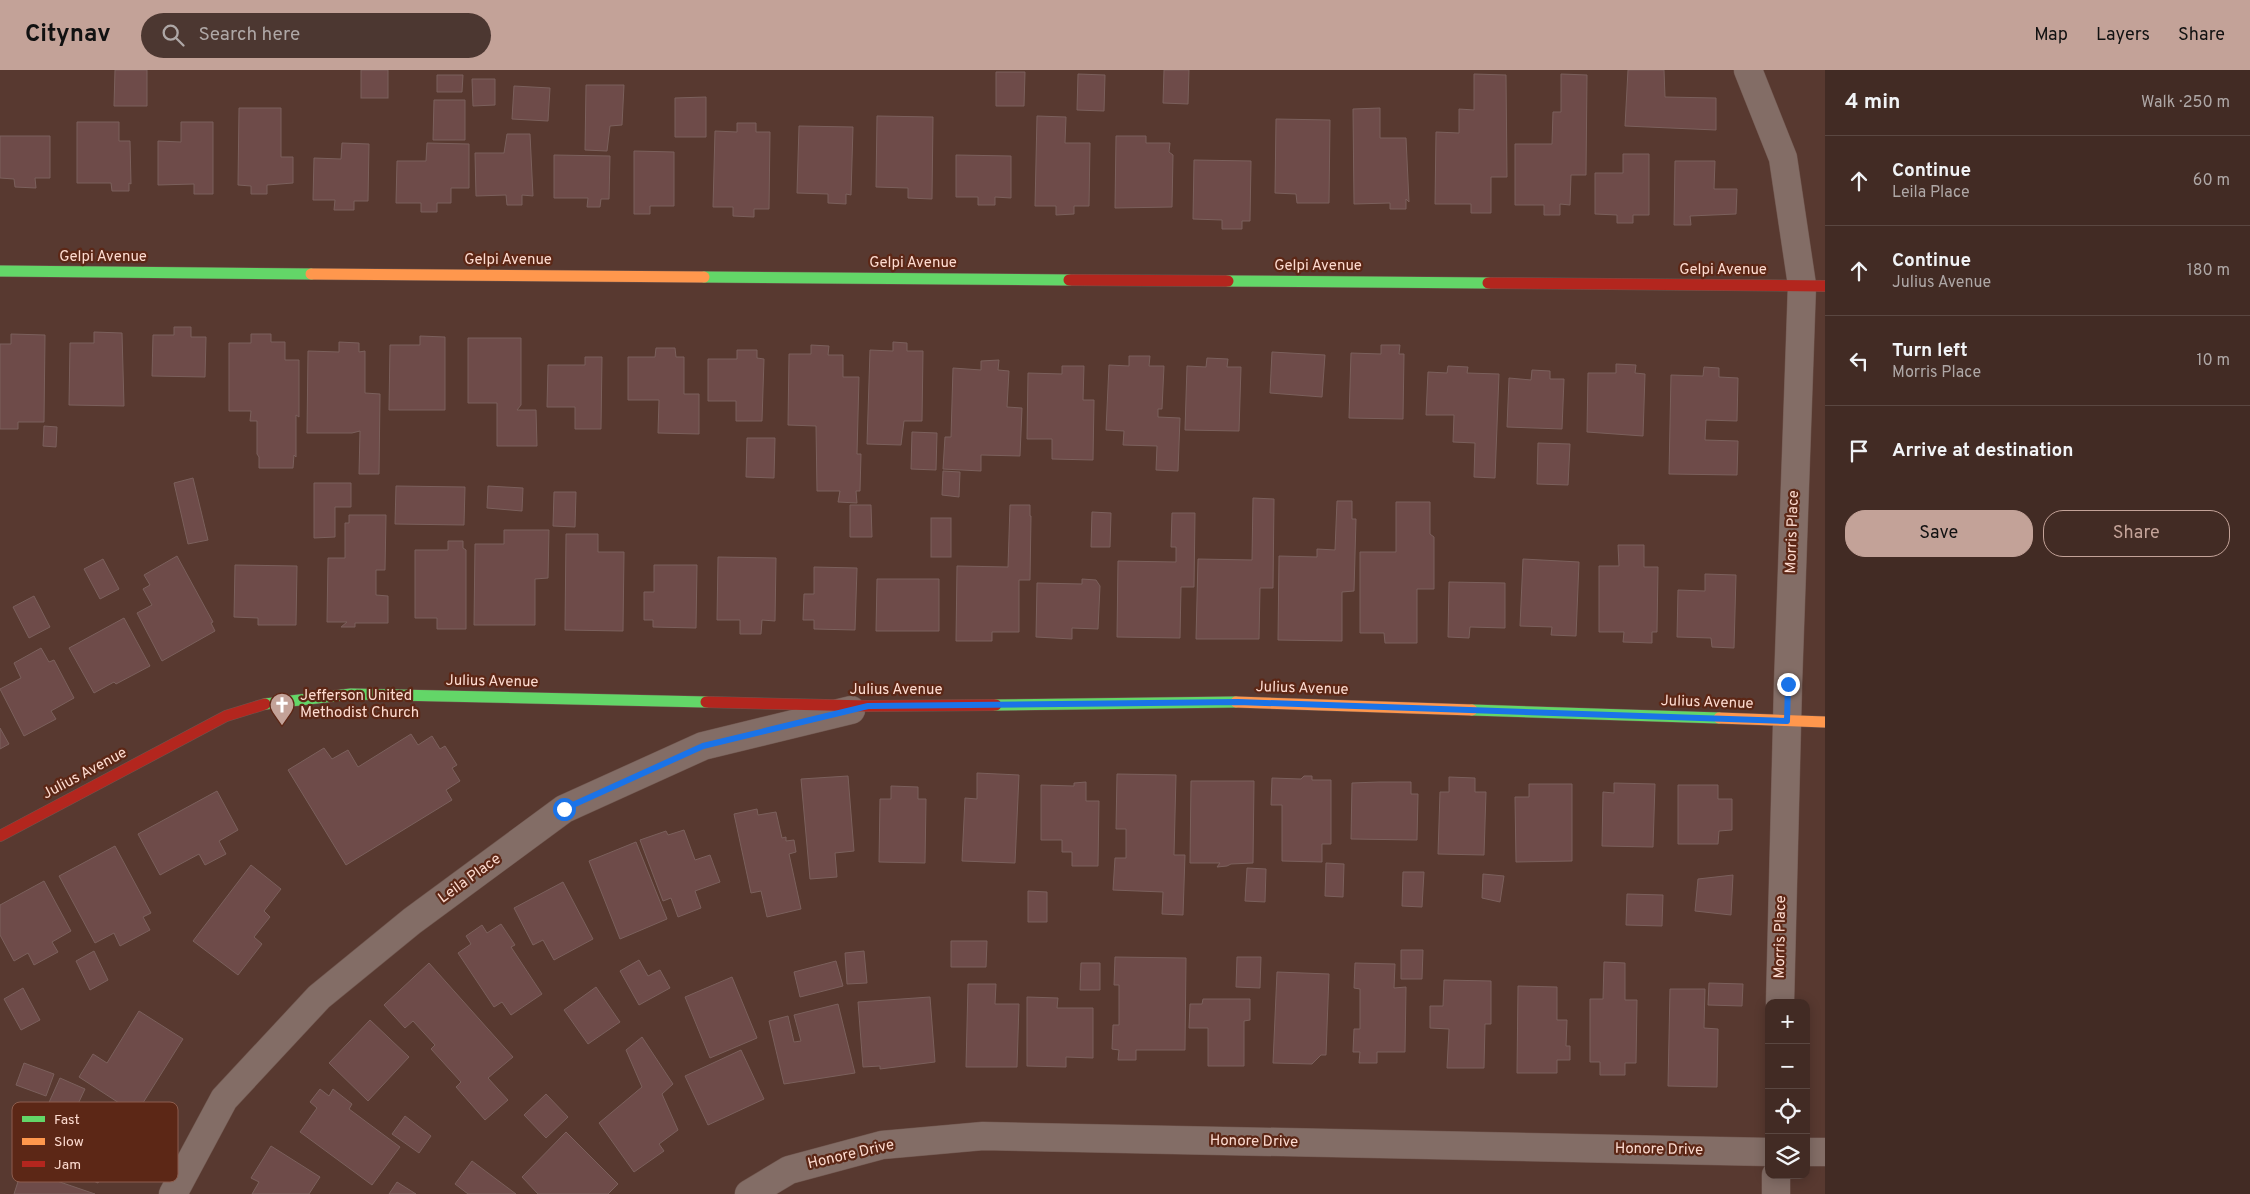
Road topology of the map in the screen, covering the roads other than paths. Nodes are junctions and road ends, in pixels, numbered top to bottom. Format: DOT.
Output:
graph roads {
  1 [pos="1748,70"];
  2 [pos="0,270"];
  3 [pos="1814,285"];
  4 [pos="868,706"];
  5 [pos="1787,721"];
  6 [pos="1825,722"];
  7 [pos="0,836"];
  8 [pos="1780,999"];
  9 [pos="1765,1152"];
  10 [pos="1810,1152"];
  11 [pos="1825,1152"];
  12 [pos="1776,1179"];
  13 [pos="173,1194"];
  14 [pos="749,1194"];
  15 [pos="1776,1194"];
  1 -- 3 [label="street, Morris Place"];
  2 -- 3 [label="street, Gelpi Avenue"];
  3 -- 5 [label="street, Morris Place"];
  4 -- 5 [label="street, Julius Avenue"];
  4 -- 7 [label="street, Julius Avenue"];
  4 -- 13 [label="street, Leila Place"];
  5 -- 6 [label="street, Julius Avenue"];
  5 -- 8 [label="street, Morris Place"];
  9 -- 14 [label="street, Honore Drive"];
  10 -- 11 [label="street"];
  12 -- 15 [label="street"];
}
